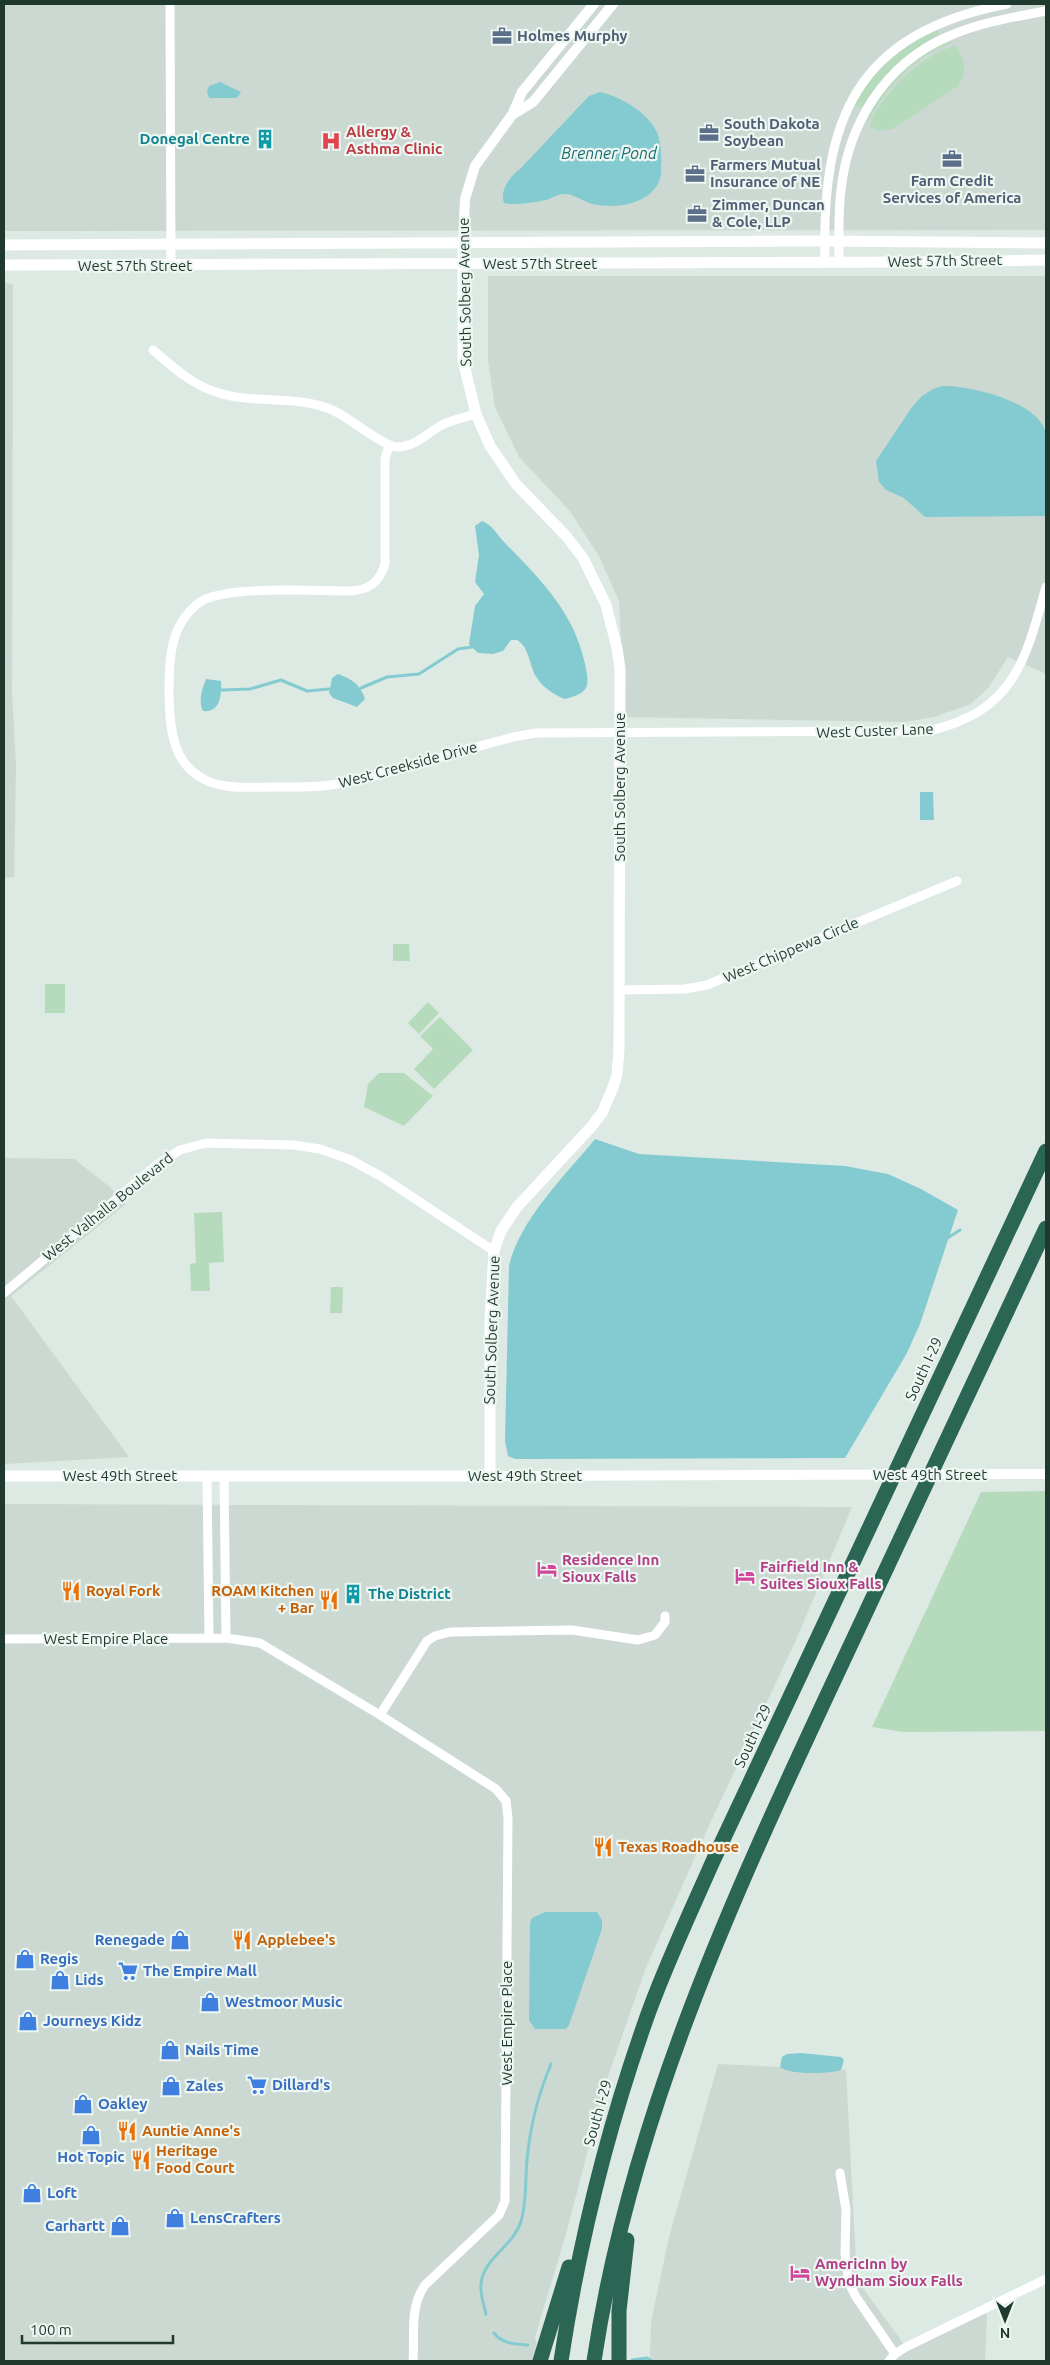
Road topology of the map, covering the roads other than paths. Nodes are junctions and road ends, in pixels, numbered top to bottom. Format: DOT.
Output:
graph roads {
  1 [pos="170,4"];
  2 [pos="594,4"];
  3 [pos="613,4"];
  4 [pos="1007,4"];
  5 [pos="1046,10"];
  6 [pos="512,115"];
  7 [pos="825,241"];
  8 [pos="840,241"];
  9 [pos="462,243"];
  10 [pos="1046,243"];
  11 [pos="4,245"];
  12 [pos="171,245"];
  13 [pos="1046,260"];
  14 [pos="825,262"];
  15 [pos="839,262"];
  16 [pos="463,264"];
  17 [pos="4,265"];
  18 [pos="171,266"];
  19 [pos="153,350"];
  20 [pos="476,414"];
  21 [pos="389,446"];
  22 [pos="1046,586"];
  23 [pos="620,734"];
  24 [pos="957,881"];
  25 [pos="620,990"];
  26 [pos="1046,1151"];
  27 [pos="1046,1228"];
  28 [pos="494,1251"];
  29 [pos="4,1293"];
  30 [pos="1046,1474"];
  31 [pos="224,1475"];
  32 [pos="4,1476"];
  33 [pos="207,1476"];
  34 [pos="490,1476"];
  35 [pos="665,1616"];
  36 [pos="209,1638"];
  37 [pos="226,1638"];
  38 [pos="4,1639"];
  39 [pos="380,1715"];
  40 [pos="609,2136"];
  41 [pos="639,2162"];
  42 [pos="840,2172"];
  43 [pos="1046,2279"];
  44 [pos="895,2354"];
  45 [pos="412,2361"];
  46 [pos="540,2361"];
  47 [pos="561,2361"];
  48 [pos="594,2361"];
  49 [pos="619,2361"];
  50 [pos="889,2361"];
  1 -- 12 [label="street"];
  2 -- 6 [label="street, South Solberg Avenue"];
  3 -- 6 [label="street, South Solberg Avenue"];
  4 -- 7 [label="street"];
  5 -- 8 [label="street"];
  6 -- 9 [label="street, South Solberg Avenue"];
  7 -- 8 [label="main road, West 57th Street"];
  7 -- 9 [label="main road, West 57th Street"];
  7 -- 14 [label="street"];
  8 -- 10 [label="main road, West 57th Street"];
  8 -- 15 [label="street"];
  9 -- 12 [label="main road, West 57th Street"];
  9 -- 16 [label="main road, South Solberg Avenue"];
  11 -- 12 [label="main road, West 57th Street"];
  12 -- 18 [label="street"];
  13 -- 15 [label="main road, West 57th Street"];
  14 -- 15 [label="main road, West 57th Street"];
  14 -- 16 [label="main road, West 57th Street"];
  16 -- 18 [label="main road, West 57th Street"];
  16 -- 20 [label="main road, South Solberg Avenue"];
  17 -- 18 [label="main road, West 57th Street"];
  19 -- 21 [label="street"];
  20 -- 21 [label="street"];
  20 -- 23 [label="main road, South Solberg Avenue"];
  21 -- 23 [label="street, West Creekside Drive"];
  22 -- 23 [label="street, West Custer Lane"];
  23 -- 25 [label="main road, South Solberg Avenue"];
  24 -- 25 [label="street, West Chippewa Circle"];
  25 -- 28 [label="main road, South Solberg Avenue"];
  26 -- 40 [label="highway, South I-29"];
  27 -- 41 [label="highway"];
  28 -- 29 [label="street, West Valhalla Boulevard"];
  28 -- 34 [label="main road, South Solberg Avenue"];
  30 -- 34 [label="street, West 49th Street"];
  31 -- 33 [label="main road, West 49th Street"];
  31 -- 34 [label="main road, West 49th Street"];
  31 -- 37 [label="street"];
  32 -- 33 [label="main road, West 49th Street"];
  33 -- 36 [label="street"];
  35 -- 39 [label="street"];
  36 -- 37 [label="street, West Empire Place"];
  36 -- 38 [label="street, West Empire Place"];
  37 -- 39 [label="street, West Empire Place"];
  39 -- 45 [label="street, West Empire Place"];
  40 -- 46 [label="highway"];
  40 -- 47 [label="highway, South I-29"];
  41 -- 48 [label="highway"];
  41 -- 49 [label="highway"];
  42 -- 44 [label="street"];
  43 -- 44 [label="street"];
  44 -- 50 [label="street"];
}
